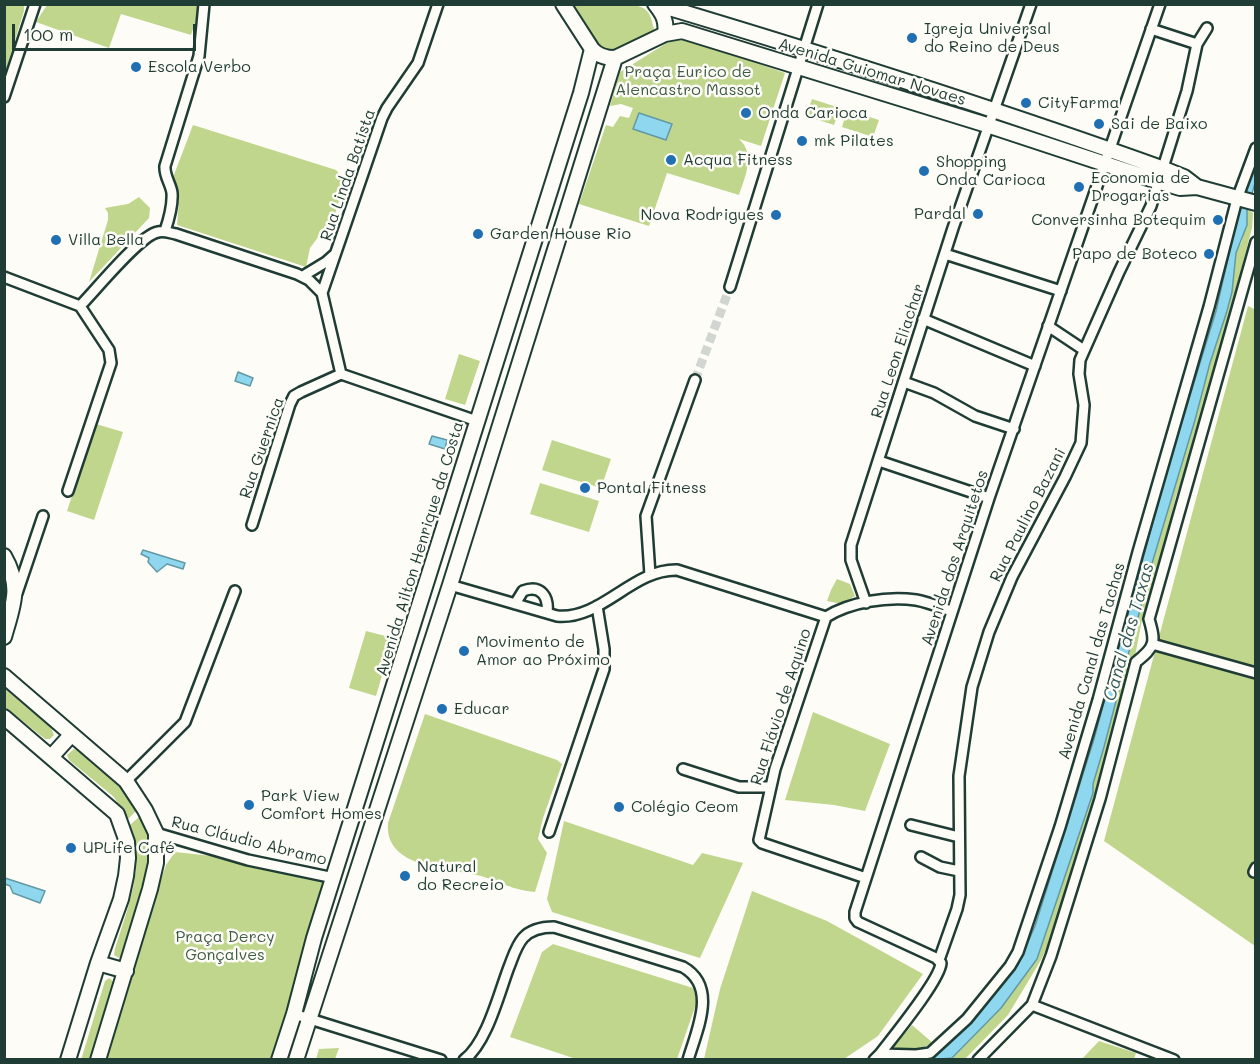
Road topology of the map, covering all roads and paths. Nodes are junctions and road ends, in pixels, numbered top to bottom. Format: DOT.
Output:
graph roads {
  1 [pos="35,4"];
  2 [pos="204,4"];
  3 [pos="438,4"];
  4 [pos="656,4"];
  5 [pos="818,4"];
  6 [pos="1031,4"];
  7 [pos="1160,4"];
  8 [pos="566,6"];
  9 [pos="1207,28"];
  10 [pos="1151,29"];
  11 [pos="665,34"];
  12 [pos="1197,44"];
  13 [pos="804,48"];
  14 [pos="592,49"];
  15 [pos="615,58"];
  16 [pos="799,67"];
  17 [pos="4,97"];
  18 [pos="995,110"];
  19 [pos="990,126"];
  20 [pos="1256,148"];
  21 [pos="1109,149"];
  22 [pos="1104,164"];
  23 [pos="1162,176"];
  24 [pos="1239,199"];
  25 [pos="1256,203"];
  26 [pos="165,231"];
  27 [pos="1256,242"];
  28 [pos="337,252"];
  29 [pos="945,254"];
  30 [pos="303,276"];
  31 [pos="4,277"];
  32 [pos="730,287"];
  33 [pos="1061,291"];
  34 [pos="322,293"];
  35 [pos="80,306"];
  36 [pos="923,319"];
  37 [pos="1048,327"];
  38 [pos="1084,350"];
  39 [pos="1035,366"];
  40 [pos="493,373"];
  41 [pos="341,374"];
  42 [pos="515,379"];
  43 [pos="695,380"];
  44 [pos="903,382"];
  45 [pos="477,421"];
  46 [pos="1014,429"];
  47 [pos="879,461"];
  48 [pos="68,491"];
  49 [pos="989,498"];
  50 [pos="43,516"];
  51 [pos="252,525"];
  52 [pos="4,556"];
  53 [pos="650,575"];
  54 [pos="450,585"];
  55 [pos="235,591"];
  56 [pos="16,595"];
  57 [pos="866,603"];
  58 [pos="515,604"];
  59 [pos="597,606"];
  60 [pos="951,611"];
  61 [pos="546,613"];
  62 [pos="826,618"];
  63 [pos="4,637"];
  64 [pos="1152,644"];
  65 [pos="1256,674"];
  66 [pos="4,676"];
  67 [pos="4,717"];
  68 [pos="71,735"];
  69 [pos="373,754"];
  70 [pos="52,756"];
  71 [pos="394,759"];
  72 [pos="683,769"];
  73 [pos="126,781"];
  74 [pos="770,787"];
  75 [pos="911,825"];
  76 [pos="549,832"];
  77 [pos="156,833"];
  78 [pos="958,837"];
  79 [pos="921,857"];
  80 [pos="959,871"];
  81 [pos="334,878"];
  82 [pos="866,878"];
  83 [pos="939,960"];
  84 [pos="98,963"];
  85 [pos="126,971"];
  86 [pos="1032,1005"];
  87 [pos="294,1014"];
  88 [pos="310,1019"];
  89 [pos="280,1055"];
  90 [pos="297,1057"];
  91 [pos="877,1057"];
  92 [pos="68,1059"];
  93 [pos="98,1059"];
  94 [pos="441,1059"];
  95 [pos="464,1059"];
  96 [pos="688,1059"];
  97 [pos="978,1059"];
  98 [pos="1173,1059"];
  1 -- 17 [label="street"];
  2 -- 26 [label="street"];
  3 -- 28 [label="street, Rua Linda Batista"];
  4 -- 11 [label="street"];
  4 -- 13 [label="street, Avenida Guiomar Novaes"];
  5 -- 13 [label="street"];
  6 -- 18 [label="street, Rua Leon Eliachar"];
  7 -- 10 [label="street, Avenida dos Arquitetos"];
  8 -- 14 [label="street"];
  9 -- 12 [label="street, Rua Paulino Bazani"];
  10 -- 12 [label="street"];
  10 -- 21 [label="street, Avenida dos Arquitetos"];
  11 -- 15 [label="street, Avenida Guiomar Novaes"];
  11 -- 16 [label="street, Avenida Guiomar Novaes"];
  12 -- 23 [label="street, Rua Paulino Bazani"];
  13 -- 16 [label="street"];
  13 -- 18 [label="street, Avenida Guiomar Novaes"];
  14 -- 15 [label="street"];
  14 -- 40 [label="street, Avenida Ailton Henrique da Costa"];
  15 -- 42 [label="street"];
  16 -- 19 [label="street, Avenida Guiomar Novaes"];
  16 -- 32 [label="street"];
  18 -- 19 [label="street, Rua Leon Eliachar"];
  18 -- 21 [label="street, Avenida Guiomar Novaes"];
  19 -- 22 [label="street, Avenida Guiomar Novaes"];
  19 -- 29 [label="street, Rua Leon Eliachar"];
  20 -- 24 [label="street, Avenida Canal das Tachas"];
  21 -- 22 [label="street, Avenida dos Arquitetos"];
  21 -- 23 [label="street, Avenida Guiomar Novaes"];
  22 -- 23 [label="street, Avenida Guiomar Novaes"];
  22 -- 33 [label="street, Avenida dos Arquitetos"];
  23 -- 24 [label="street, Avenida Guiomar Novaes"];
  23 -- 38 [label="street, Rua Paulino Bazani"];
  24 -- 25 [label="street, Avenida Guiomar Novaes"];
  24 -- 91 [label="street, Avenida Canal das Tachas"];
  26 -- 30 [label="street"];
  26 -- 35 [label="street"];
  27 -- 64 [label="street"];
  28 -- 30 [label="street"];
  28 -- 34 [label="street, Rua Linda Batista"];
  29 -- 33 [label="street"];
  29 -- 36 [label="street, Rua Leon Eliachar"];
  30 -- 34 [label="street"];
  31 -- 35 [label="street"];
  33 -- 37 [label="street, Avenida dos Arquitetos"];
  34 -- 41 [label="street"];
  35 -- 48 [label="street"];
  36 -- 39 [label="street"];
  36 -- 44 [label="street, Rua Leon Eliachar"];
  37 -- 38 [label="street"];
  37 -- 39 [label="street, Avenida dos Arquitetos"];
  38 -- 78 [label="street, Rua Paulino Bazani"];
  39 -- 46 [label="street, Avenida dos Arquitetos"];
  40 -- 42 [label="street"];
  40 -- 45 [label="street, Avenida Ailton Henrique da Costa"];
  41 -- 45 [label="street"];
  41 -- 51 [label="street, Rua Guernica"];
  42 -- 54 [label="street"];
  43 -- 53 [label="street"];
  44 -- 46 [label="street"];
  44 -- 47 [label="street, Rua Leon Eliachar"];
  45 -- 69 [label="street, Avenida Ailton Henrique da Costa"];
  46 -- 49 [label="street, Avenida dos Arquitetos"];
  47 -- 49 [label="street"];
  47 -- 57 [label="street, Rua Leon Eliachar"];
  49 -- 60 [label="street, Avenida dos Arquitetos"];
  50 -- 56 [label="street"];
  52 -- 56 [label="street"];
  53 -- 59 [label="street"];
  53 -- 62 [label="street"];
  54 -- 58 [label="street"];
  54 -- 71 [label="street"];
  55 -- 73 [label="street"];
  56 -- 63 [label="street"];
  57 -- 60 [label="street"];
  57 -- 62 [label="street"];
  58 -- 61 [label="street"];
  58 -- 61 [label="street"];
  59 -- 61 [label="street"];
  59 -- 76 [label="street"];
  60 -- 82 [label="street, Avenida dos Arquitetos"];
  62 -- 74 [label="street, Rua Flávio de Aquino"];
  64 -- 65 [label="street"];
  64 -- 86 [label="street"];
  66 -- 68 [label="street"];
  67 -- 70 [label="street"];
  68 -- 70 [label="street"];
  68 -- 73 [label="street"];
  69 -- 71 [label="street"];
  69 -- 81 [label="street, Avenida Ailton Henrique da Costa"];
  70 -- 84 [label="street"];
  71 -- 88 [label="street"];
  72 -- 74 [label="street"];
  73 -- 77 [label="street"];
  74 -- 82 [label="street, Rua Flávio de Aquino"];
  75 -- 78 [label="street"];
  77 -- 81 [label="street, Rua Cláudio Abramo"];
  77 -- 85 [label="street"];
  78 -- 80 [label="street, Rua Paulino Bazani"];
  79 -- 80 [label="street"];
  80 -- 83 [label="street, Rua Paulino Bazani"];
  81 -- 87 [label="street, Avenida Ailton Henrique da Costa"];
  82 -- 83 [label="street, Avenida dos Arquitetos"];
  83 -- 91 [label="street"];
  84 -- 85 [label="street"];
  84 -- 92 [label="street"];
  85 -- 93 [label="street"];
  86 -- 97 [label="street"];
  86 -- 98 [label="street"];
  87 -- 88 [label="street"];
  87 -- 89 [label="street, Avenida Ailton Henrique da Costa"];
  88 -- 90 [label="street"];
  88 -- 94 [label="street"];
  89 -- 90 [label="street"];
  95 -- 96 [label="street"];
}
